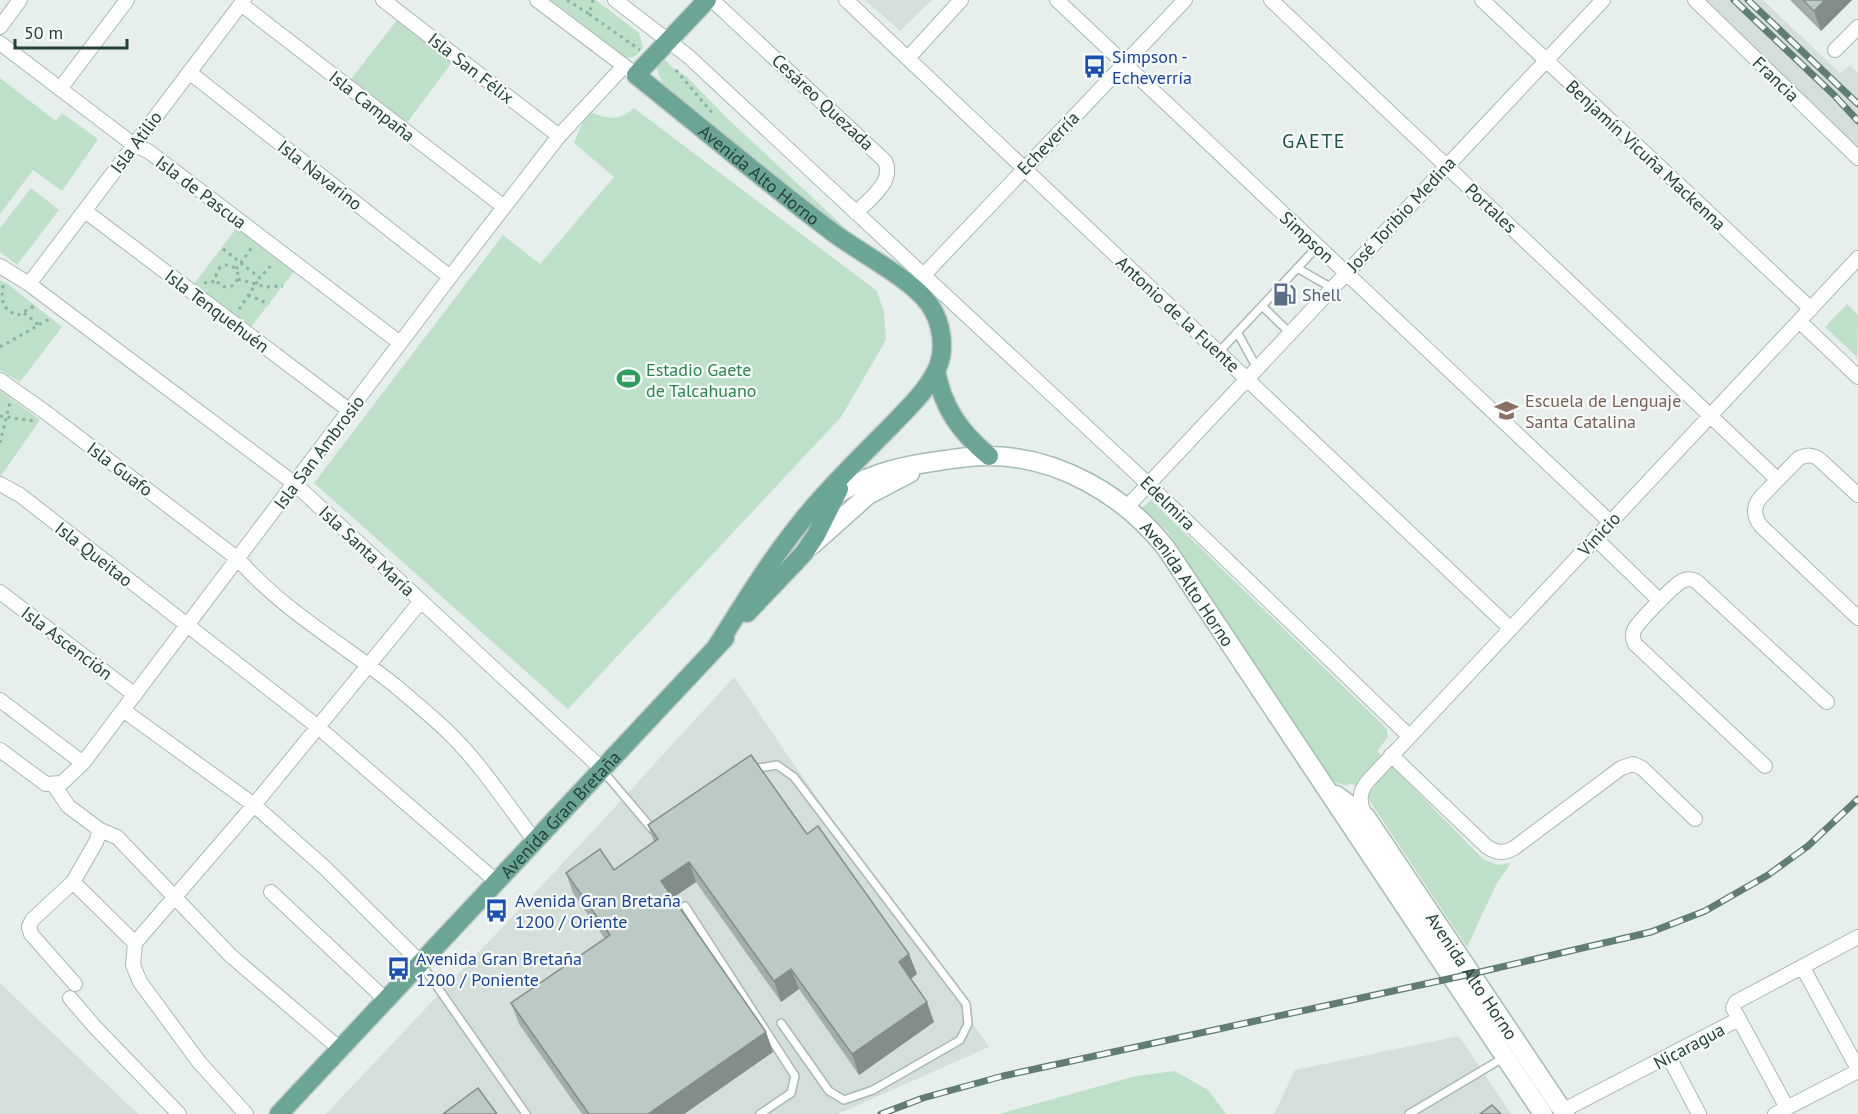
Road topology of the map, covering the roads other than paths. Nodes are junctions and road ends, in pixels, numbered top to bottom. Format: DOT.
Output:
graph roads {
  1 [pos="21,0"];
  2 [pos="128,0"];
  3 [pos="383,0"];
  4 [pos="537,0"];
  5 [pos="615,0"];
  6 [pos="707,0"];
  7 [pos="712,0"];
  8 [pos="846,0"];
  9 [pos="961,0"];
  10 [pos="1057,0"];
  11 [pos="1185,0"];
  12 [pos="1271,0"];
  13 [pos="1482,0"];
  14 [pos="1603,0"];
  15 [pos="1695,0"];
  16 [pos="242,2"];
  17 [pos="0,27"];
  18 [pos="1858,27"];
  19 [pos="668,41"];
  20 [pos="0,43"];
  21 [pos="1834,50"];
  22 [pos="908,58"];
  23 [pos="1546,60"];
  24 [pos="1124,64"];
  25 [pos="630,70"];
  26 [pos="189,72"];
  27 [pos="60,89"];
  28 [pos="559,136"];
  29 [pos="134,145"];
  30 [pos="1858,158"];
  31 [pos="1446,166"];
  32 [pos="1024,169"];
  33 [pos="504,207"];
  34 [pos="84,211"];
  35 [pos="856,213"];
  36 [pos="1317,247"];
  37 [pos="1858,258"];
  38 [pos="3,267"];
  39 [pos="1297,268"];
  40 [pos="1346,273"];
  41 [pos="450,277"];
  42 [pos="918,281"];
  43 [pos="29,284"];
  44 [pos="1332,288"];
  45 [pos="1262,306"];
  46 [pos="1811,309"];
  47 [pos="1799,321"];
  48 [pos="1237,333"];
  49 [pos="1290,333"];
  50 [pos="400,343"];
  51 [pos="1218,352"];
  52 [pos="1257,368"];
  53 [pos="936,371"];
  54 [pos="1858,377"];
  55 [pos="1247,379"];
  56 [pos="0,380"];
  57 [pos="350,411"];
  58 [pos="1711,415"];
  59 [pos="989,456"];
  60 [pos="937,461"];
  61 [pos="850,468"];
  62 [pos="1777,479"];
  63 [pos="0,484"];
  64 [pos="295,484"];
  65 [pos="1148,484"];
  66 [pos="836,495"];
  67 [pos="1858,495"];
  68 [pos="1127,507"];
  69 [pos="1610,522"];
  70 [pos="800,523"];
  71 [pos="1595,538"];
  72 [pos="804,553"];
  73 [pos="238,559"];
  74 [pos="0,592"];
  75 [pos="421,601"];
  76 [pos="1660,601"];
  77 [pos="1858,618"];
  78 [pos="187,626"];
  79 [pos="1510,628"];
  80 [pos="717,646"];
  81 [pos="369,665"];
  82 [pos="135,695"];
  83 [pos="0,700"];
  84 [pos="1827,702"];
  85 [pos="123,710"];
  86 [pos="318,727"];
  87 [pos="1409,736"];
  88 [pos="0,750"];
  89 [pos="1391,755"];
  90 [pos="83,763"];
  91 [pos="1765,766"];
  92 [pos="602,769"];
  93 [pos="749,775"];
  94 [pos="54,784"];
  95 [pos="1327,789"];
  96 [pos="254,805"];
  97 [pos="1366,817"];
  98 [pos="1695,819"];
  99 [pos="100,830"];
  100 [pos="662,830"];
  101 [pos="535,841"];
  102 [pos="72,882"];
  103 [pos="497,882"];
  104 [pos="271,892"];
  105 [pos="176,898"];
  106 [pos="685,906"];
  107 [pos="1858,938"];
  108 [pos="135,943"];
  109 [pos="421,963"];
  110 [pos="1803,968"];
  111 [pos="386,1000"];
  112 [pos="1739,1019"];
  113 [pos="781,1023"];
  114 [pos="340,1049"];
  115 [pos="1505,1057"];
  116 [pos="1669,1057"];
  117 [pos="1858,1070"];
  118 [pos="1791,1110"];
  119 [pos="1563,1112"];
  120 [pos="179,1114"];
  121 [pos="246,1114"];
  122 [pos="279,1114"];
  123 [pos="526,1114"];
  124 [pos="760,1114"];
  125 [pos="1409,1114"];
  126 [pos="1543,1114"];
  127 [pos="1699,1114"];
  1 -- 17 [label="street"];
  2 -- 27 [label="street"];
  3 -- 28 [label="street, Isla San Félix"];
  4 -- 25 [label="street, Avenida Alto Horno"];
  5 -- 19 [label="street, Avenida Alto Horno"];
  6 -- 19 [label="main road"];
  7 -- 35 [label="street, Cesáreo Quezada"];
  8 -- 22 [label="street, Antonio de la Fuente"];
  9 -- 22 [label="street"];
  10 -- 24 [label="street, Simpson"];
  11 -- 24 [label="street, Echeverría"];
  12 -- 31 [label="street, Portales"];
  13 -- 23 [label="street, Benjamín Vicuña Mackenna"];
  14 -- 23 [label="street, José Toribio Medina"];
  15 -- 30 [label="street, Francia"];
  16 -- 26 [label="street, Isla Atilio"];
  16 -- 33 [label="street, Isla Campaña"];
  18 -- 21 [label="street"];
  19 -- 25 [label="main road"];
  19 -- 35 [label="street, Avenida Alto Horno"];
  20 -- 27 [label="street, Isla de Pascua"];
  22 -- 32 [label="street, Antonio de la Fuente"];
  23 -- 31 [label="street, José Toribio Medina"];
  23 -- 46 [label="street, Benjamín Vicuña Mackenna"];
  24 -- 32 [label="street, Echeverría"];
  24 -- 36 [label="street, Simpson"];
  25 -- 28 [label="street, Isla San Ambrosio"];
  25 -- 42 [label="main road, Avenida Alto Horno"];
  26 -- 29 [label="street, Isla Atilio"];
  26 -- 41 [label="street, Isla Navarino"];
  27 -- 29 [label="street, Isla de Pascua"];
  28 -- 33 [label="street, Isla San Ambrosio"];
  29 -- 34 [label="street, Isla Atilio"];
  29 -- 50 [label="street, Isla de Pascua"];
  31 -- 40 [label="street, José Toribio Medina"];
  31 -- 58 [label="street, Portales"];
  32 -- 42 [label="street, Echeverría"];
  32 -- 51 [label="street, Antonio de la Fuente"];
  33 -- 41 [label="street, Isla San Ambrosio"];
  34 -- 43 [label="street, Isla Atilio"];
  34 -- 57 [label="street, Isla Tenquehuén"];
  35 -- 42 [label="street, Avenida Alto Horno"];
  36 -- 39 [label="lane"];
  36 -- 40 [label="street, Simpson"];
  37 -- 46 [label="street, Vinicio"];
  38 -- 43 [label="street, Isla Santa María"];
  39 -- 44 [label="lane"];
  39 -- 45 [label="lane"];
  40 -- 44 [label="street, José Toribio Medina"];
  40 -- 69 [label="street, Simpson"];
  41 -- 50 [label="street, Isla San Ambrosio"];
  42 -- 53 [label="main road, Avenida Alto Horno"];
  42 -- 65 [label="street, Edelmira"];
  43 -- 64 [label="street, Isla Santa María"];
  44 -- 49 [label="street, José Toribio Medina"];
  45 -- 48 [label="lane"];
  45 -- 49 [label="lane"];
  46 -- 47 [label="street, Vinicio"];
  47 -- 54 [label="street"];
  47 -- 58 [label="street, Vinicio"];
  48 -- 51 [label="lane"];
  48 -- 52 [label="lane"];
  49 -- 52 [label="street, José Toribio Medina"];
  50 -- 57 [label="street, Isla San Ambrosio"];
  51 -- 55 [label="street, Antonio de la Fuente"];
  52 -- 55 [label="street, José Toribio Medina"];
  53 -- 59 [label="main road"];
  53 -- 61 [label="main road, Avenida Gran Bretaña"];
  55 -- 65 [label="street, José Toribio Medina"];
  55 -- 79 [label="street, Antonio de la Fuente"];
  56 -- 73 [label="street, Isla Guafo"];
  57 -- 64 [label="street, Isla San Ambrosio"];
  58 -- 62 [label="street, Portales"];
  58 -- 69 [label="street, Vinicio"];
  59 -- 60 [label="main road, Avenida Gran Bretaña"];
  59 -- 68 [label="main road, Avenida Alto Horno"];
  60 -- 66 [label="main road, Avenida Gran Bretaña"];
  60 -- 72 [label="main road, Avenida Gran Bretaña"];
  61 -- 66 [label="main road, Avenida Gran Bretaña"];
  61 -- 70 [label="main road, Avenida Gran Bretaña"];
  62 -- 67 [label="street"];
  62 -- 77 [label="street"];
  63 -- 78 [label="street, Isla Queitao"];
  64 -- 73 [label="street, Isla San Ambrosio"];
  64 -- 75 [label="street, Isla Santa María"];
  65 -- 68 [label="street, José Toribio Medina"];
  65 -- 87 [label="street, Edelmira"];
  66 -- 70 [label="main road, Avenida Gran Bretaña"];
  66 -- 72 [label="main road"];
  68 -- 95 [label="main road, Avenida Alto Horno"];
  69 -- 71 [label="street, Vinicio"];
  70 -- 80 [label="main road, Avenida Gran Bretaña"];
  71 -- 76 [label="street"];
  71 -- 79 [label="street, Vinicio"];
  72 -- 80 [label="main road, Avenida Gran Bretaña"];
  73 -- 78 [label="street, Isla San Ambrosio"];
  73 -- 81 [label="street, Isla Guafo"];
  74 -- 82 [label="street, Isla Ascención"];
  75 -- 81 [label="street"];
  75 -- 92 [label="street, Isla Santa María"];
  76 -- 84 [label="street"];
  76 -- 91 [label="street"];
  78 -- 82 [label="street, Isla San Ambrosio"];
  78 -- 86 [label="street, Isla Queitao"];
  79 -- 87 [label="street, Vinicio"];
  80 -- 92 [label="main road, Avenida Gran Bretaña"];
  81 -- 86 [label="street"];
  81 -- 101 [label="street, Isla Guafo"];
  82 -- 85 [label="street, Isla San Ambrosio"];
  83 -- 90 [label="street"];
  85 -- 90 [label="street, Isla San Ambrosio"];
  85 -- 96 [label="street"];
  86 -- 96 [label="street"];
  86 -- 103 [label="street, Isla Queitao"];
  87 -- 89 [label="street, Vinicio"];
  88 -- 94 [label="street"];
  89 -- 97 [label="street, Vinicio"];
  89 -- 98 [label="street"];
  90 -- 94 [label="street, Isla San Ambrosio"];
  92 -- 100 [label="lane"];
  92 -- 101 [label="main road, Avenida Gran Bretaña"];
  93 -- 113 [label="lane"];
  94 -- 99 [label="street"];
  95 -- 97 [label="main road, Avenida Alto Horno"];
  95 -- 115 [label="main road, Avenida Alto Horno"];
  96 -- 105 [label="street"];
  96 -- 109 [label="street"];
  97 -- 119 [label="main road, Avenida Alto Horno"];
  99 -- 102 [label="street"];
  99 -- 105 [label="street"];
  101 -- 103 [label="main road, Avenida Gran Bretaña"];
  102 -- 108 [label="street"];
  102 -- 120 [label="street"];
  103 -- 109 [label="main road, Avenida Gran Bretaña"];
  104 -- 111 [label="street"];
  105 -- 108 [label="street"];
  105 -- 114 [label="street"];
  106 -- 124 [label="lane"];
  107 -- 110 [label="street, Nicaragua"];
  108 -- 121 [label="street"];
  109 -- 111 [label="main road, Avenida Gran Bretaña"];
  109 -- 123 [label="lane"];
  110 -- 112 [label="street, Nicaragua"];
  110 -- 117 [label="street"];
  111 -- 114 [label="main road, Avenida Gran Bretaña"];
  112 -- 116 [label="street, Nicaragua"];
  112 -- 118 [label="street"];
  114 -- 122 [label="main road, Avenida Gran Bretaña"];
  115 -- 125 [label="lane"];
  115 -- 126 [label="main road, Avenida Alto Horno"];
  116 -- 119 [label="street, Nicaragua"];
  116 -- 127 [label="street"];
  117 -- 118 [label="street"];
}
